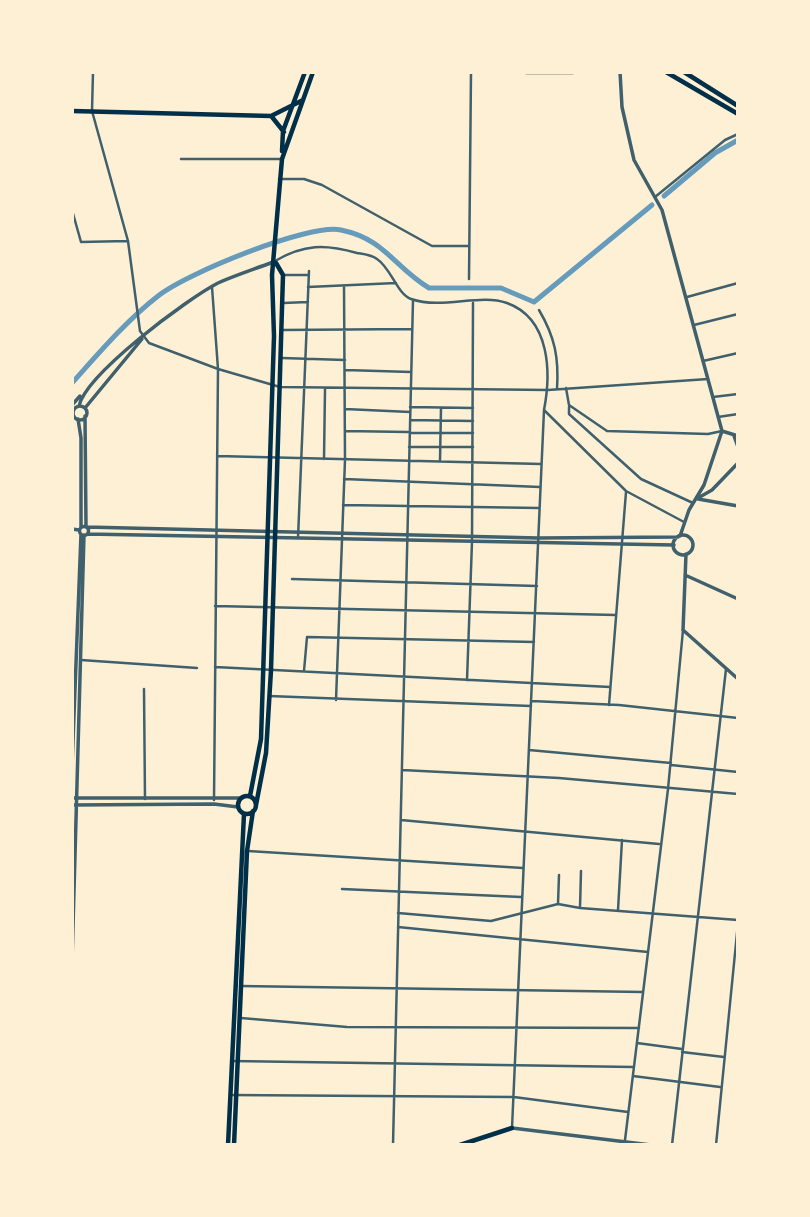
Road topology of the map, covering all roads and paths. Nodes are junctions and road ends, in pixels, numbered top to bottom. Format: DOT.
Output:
graph roads {
  1 [pos="93,72"];
  2 [pos="305,72"];
  3 [pos="313,72"];
  4 [pos="471,72"];
  5 [pos="526,72"];
  6 [pos="573,72"];
  7 [pos="620,72"];
  8 [pos="666,72"];
  9 [pos="684,72"];
  10 [pos="304,100"];
  11 [pos="294,105"];
  12 [pos="738,106"];
  13 [pos="72,111"];
  14 [pos="92,111"];
  15 [pos="738,114"];
  16 [pos="271,116"];
  17 [pos="283,131"];
  18 [pos="738,134"];
  19 [pos="288,142"];
  20 [pos="181,159"];
  21 [pos="282,159"];
  22 [pos="279,179"];
  23 [pos="655,197"];
  24 [pos="72,210"];
  25 [pos="128,241"];
  26 [pos="469,246"];
  27 [pos="275,261"];
  28 [pos="283,275"];
  29 [pos="469,279"];
  30 [pos="397,282"];
  31 [pos="738,283"];
  32 [pos="212,286"];
  33 [pos="308,286"];
  34 [pos="344,286"];
  35 [pos="687,297"];
  36 [pos="413,300"];
  37 [pos="308,302"];
  38 [pos="282,303"];
  39 [pos="473,303"];
  40 [pos="539,310"];
  41 [pos="738,314"];
  42 [pos="694,324"];
  43 [pos="412,329"];
  44 [pos="282,330"];
  45 [pos="306,330"];
  46 [pos="345,330"];
  47 [pos="143,337"];
  48 [pos="738,353"];
  49 [pos="282,358"];
  50 [pos="305,358"];
  51 [pos="345,360"];
  52 [pos="703,361"];
  53 [pos="218,369"];
  54 [pos="345,370"];
  55 [pos="411,372"];
  56 [pos="708,379"];
  57 [pos="271,384"];
  58 [pos="280,387"];
  59 [pos="304,387"];
  60 [pos="325,388"];
  61 [pos="345,388"];
  62 [pos="411,388"];
  63 [pos="473,388"];
  64 [pos="566,388"];
  65 [pos="557,389"];
  66 [pos="548,390"];
  67 [pos="83,393"];
  68 [pos="738,394"];
  69 [pos="713,397"];
  70 [pos="72,405"];
  71 [pos="569,405"];
  72 [pos="79,406"];
  73 [pos="410,407"];
  74 [pos="85,408"];
  75 [pos="441,408"];
  76 [pos="473,408"];
  77 [pos="345,410"];
  78 [pos="544,410"];
  79 [pos="410,412"];
  80 [pos="738,414"];
  81 [pos="74,415"];
  82 [pos="85,416"];
  83 [pos="718,417"];
  84 [pos="410,420"];
  85 [pos="441,420"];
  86 [pos="473,421"];
  87 [pos="345,431"];
  88 [pos="722,431"];
  89 [pos="410,433"];
  90 [pos="440,433"];
  91 [pos="473,433"];
  92 [pos="736,436"];
  93 [pos="410,447"];
  94 [pos="440,447"];
  95 [pos="473,447"];
  96 [pos="738,447"];
  97 [pos="216,456"];
  98 [pos="269,458"];
  99 [pos="279,458"];
  100 [pos="303,459"];
  101 [pos="324,459"];
  102 [pos="345,460"];
  103 [pos="409,460"];
  104 [pos="440,461"];
  105 [pos="472,461"];
  106 [pos="738,463"];
  107 [pos="541,464"];
  108 [pos="344,479"];
  109 [pos="409,482"];
  110 [pos="472,484"];
  111 [pos="540,487"];
  112 [pos="626,491"];
  113 [pos="695,501"];
  114 [pos="343,505"];
  115 [pos="408,506"];
  116 [pos="738,506"];
  117 [pos="472,507"];
  118 [pos="539,508"];
  119 [pos="684,522"];
  120 [pos="72,530"];
  121 [pos="215,530"];
  122 [pos="83,531"];
  123 [pos="298,531"];
  124 [pos="342,533"];
  125 [pos="266,534"];
  126 [pos="276,534"];
  127 [pos="215,536"];
  128 [pos="679,536"];
  129 [pos="407,537"];
  130 [pos="298,538"];
  131 [pos="538,538"];
  132 [pos="342,539"];
  133 [pos="472,539"];
  134 [pos="623,539"];
  135 [pos="537,544"];
  136 [pos="622,545"];
  137 [pos="674,545"];
  138 [pos="686,554"];
  139 [pos="685,575"];
  140 [pos="292,579"];
  141 [pos="342,580"];
  142 [pos="406,580"];
  143 [pos="470,583"];
  144 [pos="537,586"];
  145 [pos="738,599"];
  146 [pos="215,606"];
  147 [pos="265,606"];
  148 [pos="273,607"];
  149 [pos="341,608"];
  150 [pos="406,610"];
  151 [pos="470,611"];
  152 [pos="536,613"];
  153 [pos="616,615"];
  154 [pos="683,630"];
  155 [pos="340,639"];
  156 [pos="405,640"];
  157 [pos="534,642"];
  158 [pos="468,643"];
  159 [pos="76,653"];
  160 [pos="76,660"];
  161 [pos="214,667"];
  162 [pos="197,668"];
  163 [pos="726,669"];
  164 [pos="263,670"];
  165 [pos="271,670"];
  166 [pos="304,671"];
  167 [pos="338,673"];
  168 [pos="404,677"];
  169 [pos="738,679"];
  170 [pos="467,680"];
  171 [pos="532,683"];
  172 [pos="610,687"];
  173 [pos="144,689"];
  174 [pos="269,696"];
  175 [pos="336,700"];
  176 [pos="403,704"];
  177 [pos="531,704"];
  178 [pos="609,705"];
  179 [pos="676,713"];
  180 [pos="720,716"];
  181 [pos="738,718"];
  182 [pos="529,750"];
  183 [pos="671,764"];
  184 [pos="72,767"];
  185 [pos="714,769"];
  186 [pos="402,770"];
  187 [pos="738,772"];
  188 [pos="528,776"];
  189 [pos="668,789"];
  190 [pos="712,791"];
  191 [pos="738,794"];
  192 [pos="250,796"];
  193 [pos="241,798"];
  194 [pos="74,799"];
  195 [pos="145,799"];
  196 [pos="214,800"];
  197 [pos="74,805"];
  198 [pos="256,805"];
  199 [pos="238,807"];
  200 [pos="253,811"];
  201 [pos="244,814"];
  202 [pos="401,820"];
  203 [pos="525,831"];
  204 [pos="622,840"];
  205 [pos="659,844"];
  206 [pos="244,851"];
  207 [pos="400,860"];
  208 [pos="523,867"];
  209 [pos="581,871"];
  210 [pos="559,875"];
  211 [pos="342,889"];
  212 [pos="399,892"];
  213 [pos="522,898"];
  214 [pos="558,904"];
  215 [pos="580,908"];
  216 [pos="618,910"];
  217 [pos="521,912"];
  218 [pos="398,913"];
  219 [pos="653,913"];
  220 [pos="698,917"];
  221 [pos="738,921"];
  222 [pos="398,927"];
  223 [pos="521,941"];
  224 [pos="648,952"];
  225 [pos="72,962"];
  226 [pos="237,986"];
  227 [pos="243,986"];
  228 [pos="397,988"];
  229 [pos="518,992"];
  230 [pos="643,992"];
  231 [pos="234,1018"];
  232 [pos="242,1018"];
  233 [pos="396,1027"];
  234 [pos="517,1027"];
  235 [pos="639,1028"];
  236 [pos="637,1043"];
  237 [pos="682,1050"];
  238 [pos="724,1057"];
  239 [pos="235,1061"];
  240 [pos="395,1062"];
  241 [pos="515,1065"];
  242 [pos="634,1067"];
  243 [pos="633,1076"];
  244 [pos="678,1083"];
  245 [pos="721,1087"];
  246 [pos="230,1095"];
  247 [pos="393,1095"];
  248 [pos="237,1096"];
  249 [pos="514,1097"];
  250 [pos="629,1112"];
  251 [pos="512,1128"];
  252 [pos="625,1140"];
  253 [pos="642,1144"];
  254 [pos="228,1145"];
  255 [pos="234,1145"];
  256 [pos="393,1145"];
  257 [pos="460,1145"];
  258 [pos="652,1145"];
  259 [pos="672,1145"];
  260 [pos="716,1145"];
  1 -- 14 [label="street"];
  2 -- 11 [label="main road"];
  3 -- 10 [label="main road"];
  4 -- 26 [label="street"];
  5 -- 6 [label="main road"];
  7 -- 23 [label="street"];
  8 -- 15 [label="main road"];
  9 -- 12 [label="main road"];
  10 -- 11 [label="main road"];
  10 -- 19 [label="main road"];
  11 -- 16 [label="main road"];
  11 -- 17 [label="main road"];
  13 -- 14 [label="main road"];
  14 -- 16 [label="main road"];
  14 -- 25 [label="street"];
  16 -- 17 [label="main road"];
  17 -- 19 [label="main road"];
  17 -- 21 [label="main road"];
  18 -- 23 [label="street"];
  19 -- 21 [label="main road"];
  20 -- 21 [label="street"];
  21 -- 22 [label="main road"];
  22 -- 26 [label="street"];
  22 -- 27 [label="main road"];
  23 -- 35 [label="street"];
  24 -- 25 [label="street"];
  25 -- 47 [label="street"];
  26 -- 29 [label="street"];
  27 -- 28 [label="main road"];
  27 -- 30 [label="street"];
  27 -- 32 [label="street"];
  27 -- 57 [label="main road"];
  28 -- 33 [label="street"];
  28 -- 38 [label="main road"];
  30 -- 34 [label="street"];
  30 -- 36 [label="street"];
  31 -- 35 [label="street"];
  32 -- 47 [label="street"];
  32 -- 53 [label="street"];
  33 -- 34 [label="street"];
  33 -- 37 [label="street"];
  34 -- 46 [label="street"];
  35 -- 42 [label="street"];
  36 -- 39 [label="street"];
  36 -- 43 [label="street"];
  37 -- 38 [label="street"];
  37 -- 45 [label="street"];
  38 -- 44 [label="main road"];
  39 -- 63 [label="street"];
  39 -- 66 [label="street"];
  40 -- 65 [label="street"];
  41 -- 42 [label="street"];
  42 -- 52 [label="street"];
  43 -- 46 [label="street"];
  43 -- 55 [label="street"];
  44 -- 45 [label="street"];
  44 -- 49 [label="main road"];
  45 -- 46 [label="street"];
  45 -- 50 [label="street"];
  46 -- 51 [label="street"];
  47 -- 53 [label="street"];
  47 -- 67 [label="street"];
  47 -- 74 [label="street"];
  48 -- 52 [label="street"];
  49 -- 50 [label="street"];
  49 -- 58 [label="main road"];
  50 -- 51 [label="street"];
  50 -- 59 [label="street"];
  51 -- 54 [label="street"];
  52 -- 56 [label="street"];
  53 -- 57 [label="street"];
  53 -- 97 [label="street"];
  54 -- 55 [label="street"];
  54 -- 61 [label="street"];
  55 -- 62 [label="street"];
  56 -- 64 [label="street"];
  56 -- 69 [label="street"];
  57 -- 58 [label="street"];
  57 -- 98 [label="main road"];
  58 -- 59 [label="street"];
  58 -- 99 [label="main road"];
  59 -- 60 [label="street"];
  59 -- 100 [label="street"];
  60 -- 61 [label="street"];
  60 -- 101 [label="street"];
  61 -- 62 [label="street"];
  61 -- 77 [label="street"];
  62 -- 63 [label="street"];
  62 -- 73 [label="street"];
  63 -- 66 [label="street"];
  63 -- 76 [label="street"];
  64 -- 65 [label="street"];
  64 -- 71 [label="street"];
  65 -- 66 [label="street"];
  66 -- 78 [label="street"];
  67 -- 70 [label="street"];
  67 -- 72 [label="street"];
  68 -- 69 [label="street"];
  69 -- 83 [label="street"];
  71 -- 88 [label="street"];
  71 -- 113 [label="street"];
  72 -- 74 [label="street"];
  72 -- 81 [label="street"];
  73 -- 75 [label="street"];
  73 -- 79 [label="street"];
  74 -- 82 [label="street"];
  75 -- 76 [label="street"];
  75 -- 85 [label="street"];
  76 -- 86 [label="street"];
  77 -- 79 [label="street"];
  77 -- 87 [label="street"];
  78 -- 107 [label="street"];
  78 -- 112 [label="street"];
  79 -- 84 [label="street"];
  80 -- 83 [label="street"];
  81 -- 82 [label="street"];
  81 -- 122 [label="street"];
  82 -- 122 [label="street"];
  83 -- 88 [label="street"];
  84 -- 85 [label="street"];
  84 -- 89 [label="street"];
  85 -- 86 [label="street"];
  85 -- 90 [label="street"];
  86 -- 91 [label="street"];
  87 -- 89 [label="street"];
  87 -- 102 [label="street"];
  88 -- 92 [label="street"];
  88 -- 113 [label="street"];
  89 -- 90 [label="street"];
  89 -- 93 [label="street"];
  90 -- 91 [label="street"];
  90 -- 94 [label="street"];
  91 -- 95 [label="street"];
  92 -- 96 [label="street"];
  93 -- 94 [label="street"];
  93 -- 103 [label="street"];
  94 -- 95 [label="street"];
  94 -- 104 [label="street"];
  95 -- 105 [label="street"];
  97 -- 98 [label="street"];
  97 -- 121 [label="street"];
  98 -- 99 [label="street"];
  98 -- 125 [label="main road"];
  99 -- 100 [label="street"];
  99 -- 126 [label="main road"];
  100 -- 101 [label="street"];
  100 -- 123 [label="street"];
  101 -- 102 [label="street"];
  102 -- 103 [label="street"];
  102 -- 108 [label="street"];
  103 -- 104 [label="street"];
  103 -- 109 [label="street"];
  104 -- 105 [label="street"];
  105 -- 107 [label="street"];
  105 -- 110 [label="street"];
  106 -- 113 [label="street"];
  107 -- 111 [label="street"];
  108 -- 109 [label="street"];
  108 -- 114 [label="street"];
  109 -- 110 [label="street"];
  109 -- 115 [label="street"];
  110 -- 111 [label="street"];
  110 -- 117 [label="street"];
  111 -- 118 [label="street"];
  112 -- 119 [label="street"];
  112 -- 134 [label="street"];
  113 -- 116 [label="street"];
  113 -- 119 [label="street"];
  114 -- 115 [label="street"];
  114 -- 124 [label="street"];
  115 -- 117 [label="street"];
  115 -- 129 [label="street"];
  117 -- 118 [label="street"];
  117 -- 133 [label="street"];
  118 -- 131 [label="street"];
  119 -- 128 [label="street"];
  120 -- 122 [label="street"];
  121 -- 122 [label="street"];
  121 -- 125 [label="street"];
  121 -- 127 [label="street"];
  122 -- 127 [label="street"];
  122 -- 159 [label="street"];
  123 -- 124 [label="street"];
  123 -- 126 [label="street"];
  123 -- 130 [label="street"];
  124 -- 129 [label="street"];
  124 -- 132 [label="street"];
  125 -- 126 [label="street"];
  125 -- 127 [label="street"];
  125 -- 147 [label="main road"];
  126 -- 130 [label="street"];
  126 -- 148 [label="main road"];
  127 -- 146 [label="street"];
  128 -- 134 [label="street"];
  128 -- 137 [label="street"];
  128 -- 138 [label="street"];
  129 -- 132 [label="street"];
  129 -- 133 [label="street"];
  129 -- 142 [label="street"];
  130 -- 132 [label="street"];
  131 -- 133 [label="street"];
  131 -- 134 [label="street"];
  131 -- 135 [label="street"];
  132 -- 141 [label="street"];
  133 -- 135 [label="street"];
  133 -- 143 [label="street"];
  134 -- 136 [label="street"];
  135 -- 136 [label="street"];
  135 -- 144 [label="street"];
  136 -- 137 [label="street"];
  136 -- 153 [label="street"];
  137 -- 138 [label="street"];
  138 -- 139 [label="street"];
  139 -- 145 [label="street"];
  139 -- 154 [label="street"];
  140 -- 141 [label="street"];
  141 -- 142 [label="street"];
  141 -- 149 [label="street"];
  142 -- 143 [label="street"];
  142 -- 150 [label="street"];
  143 -- 144 [label="street"];
  143 -- 151 [label="street"];
  144 -- 152 [label="street"];
  146 -- 147 [label="street"];
  146 -- 161 [label="street"];
  147 -- 148 [label="street"];
  147 -- 164 [label="main road"];
  148 -- 149 [label="street"];
  148 -- 165 [label="main road"];
  149 -- 150 [label="street"];
  149 -- 155 [label="street"];
  150 -- 151 [label="street"];
  150 -- 156 [label="street"];
  151 -- 152 [label="street"];
  151 -- 158 [label="street"];
  152 -- 153 [label="street"];
  152 -- 157 [label="street"];
  153 -- 172 [label="street"];
  154 -- 163 [label="street"];
  154 -- 179 [label="street"];
  155 -- 156 [label="street"];
  155 -- 166 [label="street"];
  155 -- 167 [label="street"];
  156 -- 158 [label="street"];
  156 -- 168 [label="street"];
  157 -- 158 [label="street"];
  157 -- 171 [label="street"];
  158 -- 170 [label="street"];
  159 -- 160 [label="street"];
  160 -- 162 [label="street"];
  160 -- 184 [label="street"];
  160 -- 194 [label="street"];
  161 -- 164 [label="street"];
  161 -- 196 [label="street"];
  163 -- 169 [label="street"];
  163 -- 180 [label="street"];
  164 -- 165 [label="street"];
  164 -- 192 [label="main road"];
  165 -- 166 [label="street"];
  165 -- 174 [label="main road"];
  166 -- 167 [label="street"];
  167 -- 168 [label="street"];
  167 -- 175 [label="street"];
  168 -- 170 [label="street"];
  168 -- 176 [label="street"];
  170 -- 171 [label="street"];
  171 -- 172 [label="street"];
  171 -- 177 [label="street"];
  172 -- 178 [label="street"];
  173 -- 195 [label="street"];
  174 -- 175 [label="street"];
  174 -- 198 [label="main road"];
  175 -- 176 [label="street"];
  176 -- 177 [label="street"];
  176 -- 186 [label="street"];
  177 -- 178 [label="street"];
  177 -- 182 [label="street"];
  178 -- 179 [label="street"];
  179 -- 180 [label="street"];
  179 -- 183 [label="street"];
  180 -- 181 [label="street"];
  180 -- 185 [label="street"];
  182 -- 183 [label="street"];
  182 -- 188 [label="street"];
  183 -- 185 [label="street"];
  183 -- 189 [label="street"];
  185 -- 187 [label="street"];
  185 -- 190 [label="street"];
  186 -- 188 [label="street"];
  186 -- 202 [label="street"];
  188 -- 189 [label="street"];
  188 -- 203 [label="street"];
  189 -- 190 [label="street"];
  189 -- 205 [label="street"];
  190 -- 191 [label="street"];
  190 -- 220 [label="street"];
  192 -- 193 [label="main road"];
  192 -- 198 [label="main road"];
  193 -- 196 [label="street"];
  193 -- 199 [label="main road"];
  194 -- 195 [label="street"];
  194 -- 197 [label="street"];
  195 -- 196 [label="street"];
  197 -- 199 [label="street"];
  197 -- 225 [label="street"];
  198 -- 200 [label="main road"];
  199 -- 201 [label="main road"];
  200 -- 201 [label="main road"];
  200 -- 206 [label="main road"];
  201 -- 206 [label="main road"];
  202 -- 203 [label="street"];
  202 -- 207 [label="street"];
  203 -- 204 [label="street"];
  203 -- 208 [label="street"];
  204 -- 205 [label="street"];
  204 -- 216 [label="street"];
  205 -- 219 [label="street"];
  206 -- 207 [label="street"];
  206 -- 226 [label="main road"];
  206 -- 227 [label="main road"];
  207 -- 208 [label="street"];
  207 -- 212 [label="street"];
  208 -- 213 [label="street"];
  209 -- 215 [label="street"];
  210 -- 214 [label="street"];
  211 -- 212 [label="street"];
  212 -- 213 [label="street"];
  212 -- 218 [label="street"];
  213 -- 217 [label="street"];
  214 -- 215 [label="street"];
  214 -- 217 [label="street"];
  215 -- 216 [label="street"];
  216 -- 219 [label="street"];
  217 -- 218 [label="street"];
  217 -- 223 [label="street"];
  218 -- 222 [label="street"];
  219 -- 220 [label="street"];
  219 -- 224 [label="street"];
  220 -- 221 [label="street"];
  220 -- 237 [label="street"];
  221 -- 238 [label="street"];
  222 -- 223 [label="street"];
  222 -- 228 [label="street"];
  223 -- 224 [label="street"];
  223 -- 229 [label="street"];
  224 -- 230 [label="street"];
  226 -- 227 [label="street"];
  226 -- 231 [label="main road"];
  227 -- 228 [label="street"];
  227 -- 232 [label="main road"];
  228 -- 229 [label="street"];
  228 -- 233 [label="street"];
  229 -- 230 [label="street"];
  229 -- 234 [label="street"];
  230 -- 235 [label="street"];
  231 -- 232 [label="street"];
  231 -- 239 [label="main road"];
  232 -- 233 [label="street"];
  232 -- 239 [label="main road"];
  233 -- 234 [label="street"];
  233 -- 240 [label="street"];
  234 -- 235 [label="street"];
  234 -- 241 [label="street"];
  235 -- 236 [label="street"];
  236 -- 237 [label="street"];
  236 -- 242 [label="street"];
  237 -- 238 [label="street"];
  237 -- 244 [label="street"];
  238 -- 245 [label="street"];
  239 -- 240 [label="street"];
  239 -- 246 [label="main road"];
  239 -- 248 [label="main road"];
  240 -- 241 [label="street"];
  240 -- 247 [label="street"];
  241 -- 242 [label="street"];
  241 -- 249 [label="street"];
  242 -- 243 [label="street"];
  243 -- 244 [label="street"];
  243 -- 250 [label="street"];
  244 -- 245 [label="street"];
  244 -- 259 [label="street"];
  245 -- 260 [label="street"];
  246 -- 248 [label="street"];
  246 -- 254 [label="main road"];
  247 -- 248 [label="street"];
  247 -- 249 [label="street"];
  247 -- 256 [label="street"];
  248 -- 255 [label="main road"];
  249 -- 250 [label="street"];
  249 -- 251 [label="street"];
  250 -- 252 [label="street"];
  251 -- 252 [label="street"];
  251 -- 257 [label="main road"];
  252 -- 253 [label="street"];
  253 -- 258 [label="street"];
}
